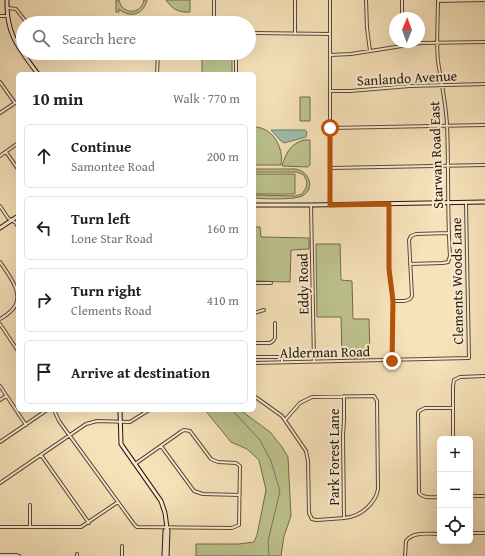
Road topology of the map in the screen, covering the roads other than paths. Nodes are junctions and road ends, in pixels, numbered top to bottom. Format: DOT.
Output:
graph roads {
  1 [pos="7,0"];
  2 [pos="214,0"];
  3 [pos="295,0"];
  4 [pos="330,0"];
  5 [pos="366,0"];
  6 [pos="402,0"];
  7 [pos="438,0"];
  8 [pos="485,0"];
  9 [pos="6,8"];
  10 [pos="402,12"];
  11 [pos="0,16"];
  12 [pos="7,16"];
  13 [pos="21,16"];
  14 [pos="214,16"];
  15 [pos="256,33"];
  16 [pos="295,34"];
  17 [pos="330,34"];
  18 [pos="438,42"];
  19 [pos="485,42"];
  20 [pos="16,43"];
  21 [pos="425,43"];
  22 [pos="389,47"];
  23 [pos="370,51"];
  24 [pos="330,55"];
  25 [pos="28,60"];
  26 [pos="158,60"];
  27 [pos="236,60"];
  28 [pos="37,72"];
  29 [pos="157,72"];
  30 [pos="236,72"];
  31 [pos="0,82"];
  32 [pos="485,84"];
  33 [pos="442,85"];
  34 [pos="330,91"];
  35 [pos="15,103"];
  36 [pos="0,114"];
  37 [pos="485,125"];
  38 [pos="447,126"];
  39 [pos="330,128"];
  40 [pos="16,144"];
  41 [pos="6,152"];
  42 [pos="0,156"];
  43 [pos="485,165"];
  44 [pos="16,166"];
  45 [pos="448,166"];
  46 [pos="330,168"];
  47 [pos="485,202"];
  48 [pos="448,203"];
  49 [pos="466,203"];
  50 [pos="389,204"];
  51 [pos="256,205"];
  52 [pos="330,205"];
  53 [pos="0,206"];
  54 [pos="311,206"];
  55 [pos="16,217"];
  56 [pos="12,220"];
  57 [pos="16,225"];
  58 [pos="0,228"];
  59 [pos="448,233"];
  60 [pos="0,262"];
  61 [pos="410,264"];
  62 [pos="256,283"];
  63 [pos="271,283"];
  64 [pos="16,293"];
  65 [pos="393,301"];
  66 [pos="16,305"];
  67 [pos="264,310"];
  68 [pos="256,312"];
  69 [pos="0,319"];
  70 [pos="274,323"];
  71 [pos="0,324"];
  72 [pos="256,343"];
  73 [pos="16,348"];
  74 [pos="256,357"];
  75 [pos="469,358"];
  76 [pos="392,361"];
  77 [pos="282,362"];
  78 [pos="314,362"];
  79 [pos="256,363"];
  80 [pos="485,376"];
  81 [pos="0,386"];
  82 [pos="6,396"];
  83 [pos="344,396"];
  84 [pos="256,397"];
  85 [pos="0,400"];
  86 [pos="453,408"];
  87 [pos="16,410"];
  88 [pos="17,412"];
  89 [pos="44,412"];
  90 [pos="55,412"];
  91 [pos="120,412"];
  92 [pos="146,412"];
  93 [pos="285,420"];
  94 [pos="120,422"];
  95 [pos="26,425"];
  96 [pos="70,435"];
  97 [pos="454,436"];
  98 [pos="0,442"];
  99 [pos="161,446"];
  100 [pos="41,455"];
  101 [pos="134,465"];
  102 [pos="0,483"];
  103 [pos="240,495"];
  104 [pos="473,496"];
  105 [pos="485,496"];
  106 [pos="437,497"];
  107 [pos="118,502"];
  108 [pos="30,505"];
  109 [pos="344,517"];
  110 [pos="89,523"];
  111 [pos="0,527"];
  112 [pos="30,527"];
  113 [pos="167,528"];
  114 [pos="473,533"];
  115 [pos="485,533"];
  116 [pos="437,534"];
  117 [pos="122,546"];
  118 [pos="0,554"];
  119 [pos="19,556"];
  120 [pos="122,556"];
  121 [pos="164,556"];
  122 [pos="167,556"];
  123 [pos="405,556"];
  1 -- 9 [label="street"];
  2 -- 14 [label="street"];
  3 -- 16 [label="street"];
  4 -- 17 [label="street"];
  5 -- 23 [label="street"];
  6 -- 10 [label="street"];
  7 -- 8 [label="street"];
  7 -- 18 [label="street, Starwan Road East"];
  9 -- 12 [label="street"];
  9 -- 13 [label="street"];
  11 -- 12 [label="street"];
  12 -- 20 [label="street"];
  15 -- 16 [label="street"];
  16 -- 17 [label="street"];
  17 -- 24 [label="street"];
  18 -- 19 [label="street"];
  18 -- 21 [label="street"];
  18 -- 33 [label="street, Starwan Road East"];
  22 -- 23 [label="street"];
  23 -- 24 [label="street"];
  24 -- 34 [label="street"];
  25 -- 28 [label="street"];
  26 -- 29 [label="street"];
  27 -- 30 [label="street"];
  31 -- 35 [label="street"];
  32 -- 33 [label="street, Sanlando Avenue"];
  33 -- 34 [label="street, Sanlando Avenue"];
  33 -- 38 [label="street, Starwan Road East"];
  34 -- 39 [label="street"];
  35 -- 36 [label="street"];
  37 -- 38 [label="street"];
  38 -- 39 [label="street"];
  38 -- 45 [label="street, Starwan Road East"];
  39 -- 46 [label="street"];
  40 -- 41 [label="street"];
  41 -- 42 [label="street"];
  41 -- 44 [label="street"];
  43 -- 45 [label="street"];
  45 -- 46 [label="street"];
  45 -- 48 [label="street, Starwan Road East"];
  46 -- 52 [label="street"];
  47 -- 49 [label="street"];
  48 -- 49 [label="street"];
  48 -- 50 [label="street"];
  48 -- 59 [label="street, Starwan Road East"];
  49 -- 75 [label="street, Clements Woods Lane"];
  50 -- 52 [label="street"];
  50 -- 65 [label="street"];
  51 -- 54 [label="street"];
  52 -- 54 [label="street"];
  53 -- 56 [label="street"];
  54 -- 78 [label="street, Eddy Road"];
  55 -- 56 [label="street"];
  56 -- 57 [label="street"];
  56 -- 58 [label="street"];
  59 -- 61 [label="street"];
  59 -- 61 [label="street, Starwan Road East"];
  60 -- 64 [label="street"];
  61 -- 65 [label="street"];
  62 -- 63 [label="street"];
  65 -- 76 [label="street"];
  66 -- 69 [label="street"];
  67 -- 68 [label="street"];
  70 -- 72 [label="street"];
  71 -- 73 [label="street"];
  74 -- 77 [label="street"];
  75 -- 76 [label="street, Alderman Road"];
  76 -- 78 [label="street, Alderman Road"];
  77 -- 78 [label="street, Alderman Road"];
  77 -- 79 [label="street, Alderman Road"];
  80 -- 86 [label="street"];
  81 -- 82 [label="street"];
  82 -- 85 [label="street"];
  82 -- 87 [label="street"];
  83 -- 93 [label="street"];
  83 -- 109 [label="street, Park Forest Lane"];
  83 -- 109 [label="street"];
  84 -- 93 [label="street"];
  86 -- 97 [label="street"];
  86 -- 106 [label="street"];
  88 -- 95 [label="street"];
  89 -- 95 [label="street"];
  90 -- 96 [label="street"];
  91 -- 94 [label="street"];
  92 -- 94 [label="street"];
  93 -- 109 [label="street"];
  94 -- 96 [label="street"];
  94 -- 101 [label="street"];
  95 -- 98 [label="street"];
  96 -- 100 [label="street"];
  96 -- 107 [label="street"];
  99 -- 101 [label="street"];
  99 -- 103 [label="street"];
  99 -- 103 [label="street"];
  100 -- 102 [label="street"];
  100 -- 110 [label="street"];
  101 -- 113 [label="street"];
  103 -- 113 [label="street"];
  104 -- 105 [label="street"];
  107 -- 110 [label="street"];
  107 -- 113 [label="street"];
  108 -- 112 [label="street"];
  110 -- 112 [label="street"];
  111 -- 112 [label="street"];
  113 -- 121 [label="street"];
  113 -- 122 [label="street"];
  114 -- 115 [label="street"];
  116 -- 123 [label="street"];
  117 -- 120 [label="street"];
  118 -- 119 [label="street"];
}
